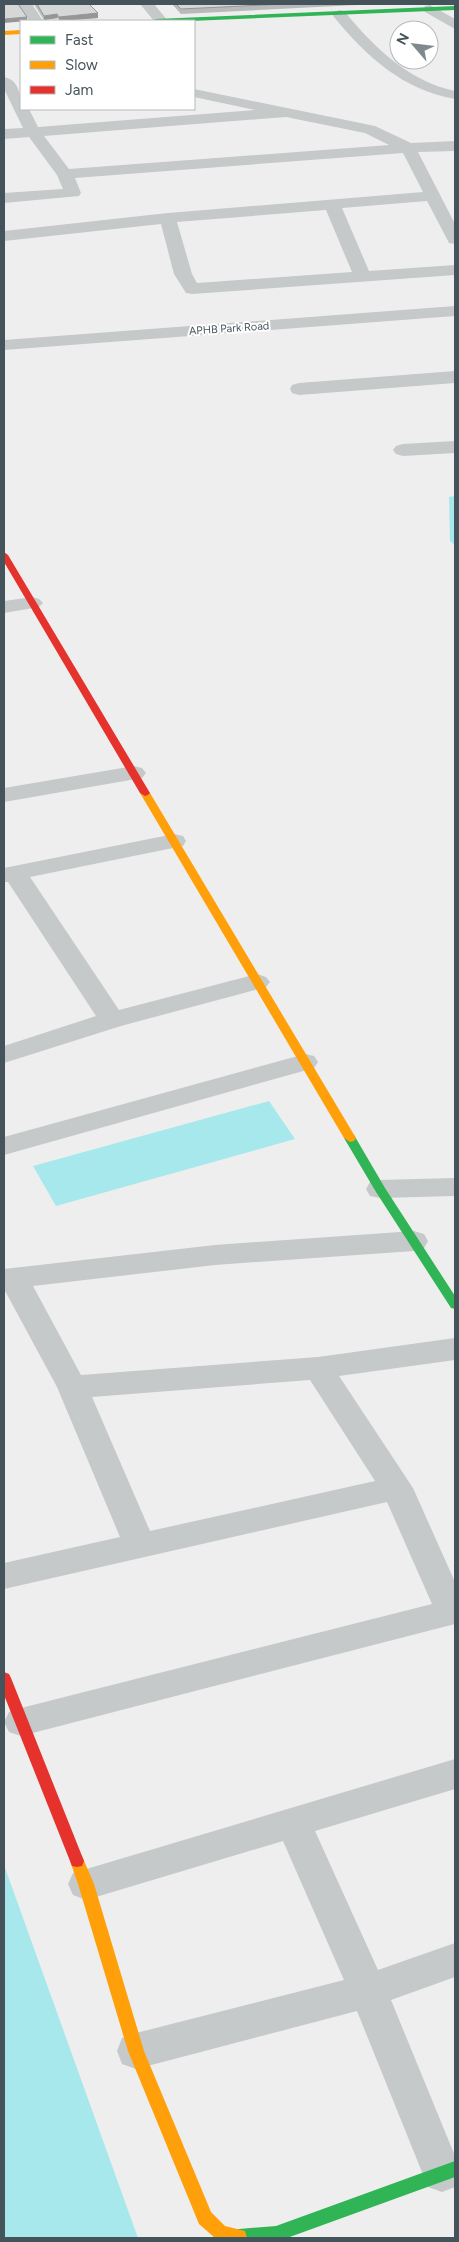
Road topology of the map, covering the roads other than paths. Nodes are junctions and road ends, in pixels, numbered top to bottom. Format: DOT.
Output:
graph roads {
  1 [pos="25,4"];
  2 [pos="148,4"];
  3 [pos="390,8"];
  4 [pos="455,8"];
  5 [pos="430,9"];
  6 [pos="338,14"];
  7 [pos="35,20"];
  8 [pos="160,20"];
  9 [pos="186,20"];
  10 [pos="455,25"];
  11 [pos="20,32"];
  12 [pos="4,33"];
  13 [pos="12,85"];
  14 [pos="195,93"];
  15 [pos="455,95"];
  16 [pos="20,102"];
  17 [pos="24,110"];
  18 [pos="286,112"];
  19 [pos="34,132"];
  20 [pos="4,134"];
  21 [pos="455,146"];
  22 [pos="408,148"];
  23 [pos="65,174"];
  24 [pos="73,193"];
  25 [pos="433,196"];
  26 [pos="4,198"];
  27 [pos="332,204"];
  28 [pos="168,218"];
  29 [pos="98,224"];
  30 [pos="453,231"];
  31 [pos="4,236"];
  32 [pos="455,270"];
  33 [pos="363,277"];
  34 [pos="455,311"];
  35 [pos="4,345"];
  36 [pos="455,377"];
  37 [pos="299,389"];
  38 [pos="455,447"];
  39 [pos="403,450"];
  40 [pos="4,555"];
  41 [pos="32,603"];
  42 [pos="4,607"];
  43 [pos="134,774"];
  44 [pos="4,795"];
  45 [pos="174,841"];
  46 [pos="9,874"];
  47 [pos="257,982"];
  48 [pos="112,1020"];
  49 [pos="4,1055"];
  50 [pos="305,1062"];
  51 [pos="4,1146"];
  52 [pos="455,1187"];
  53 [pos="384,1195"];
  54 [pos="414,1241"];
  55 [pos="9,1279"];
  56 [pos="455,1305"];
  57 [pos="455,1349"];
  58 [pos="318,1368"];
  59 [pos="72,1387"];
  60 [pos="397,1488"];
  61 [pos="140,1546"];
  62 [pos="4,1576"];
  63 [pos="454,1614"];
  64 [pos="4,1678"];
  65 [pos="21,1722"];
  66 [pos="455,1774"];
  67 [pos="293,1822"];
  68 [pos="86,1884"];
  69 [pos="455,1960"];
  70 [pos="368,1991"];
  71 [pos="136,2051"];
  72 [pos="449,2171"];
  1 -- 7 [label="street"];
  2 -- 8 [label="street"];
  3 -- 5 [label="street"];
  3 -- 6 [label="street"];
  4 -- 5 [label="street"];
  5 -- 10 [label="street"];
  6 -- 9 [label="street"];
  6 -- 15 [label="street"];
  11 -- 12 [label="street"];
  13 -- 16 [label="street"];
  14 -- 18 [label="street"];
  17 -- 19 [label="street"];
  18 -- 19 [label="street"];
  18 -- 22 [label="street"];
  19 -- 20 [label="street"];
  19 -- 23 [label="street"];
  21 -- 22 [label="street"];
  22 -- 23 [label="street"];
  22 -- 25 [label="street"];
  23 -- 24 [label="street"];
  24 -- 26 [label="street"];
  24 -- 29 [label="street"];
  25 -- 27 [label="street"];
  25 -- 30 [label="street"];
  27 -- 28 [label="street"];
  27 -- 33 [label="street"];
  28 -- 29 [label="street"];
  28 -- 33 [label="street"];
  29 -- 31 [label="street"];
  32 -- 33 [label="street"];
  34 -- 35 [label="street, APHB Park Road"];
  36 -- 37 [label="street"];
  38 -- 39 [label="street"];
  40 -- 41 [label="street"];
  41 -- 42 [label="street"];
  41 -- 43 [label="street"];
  43 -- 44 [label="street"];
  43 -- 45 [label="street"];
  45 -- 46 [label="street"];
  45 -- 47 [label="street"];
  46 -- 48 [label="street"];
  47 -- 48 [label="street"];
  47 -- 50 [label="street"];
  48 -- 49 [label="street"];
  50 -- 51 [label="street"];
  50 -- 53 [label="street"];
  52 -- 53 [label="street"];
  53 -- 54 [label="street"];
  54 -- 55 [label="street"];
  54 -- 56 [label="street"];
  55 -- 59 [label="street"];
  57 -- 58 [label="street"];
  58 -- 59 [label="street"];
  58 -- 60 [label="street"];
  59 -- 61 [label="street"];
  60 -- 61 [label="street"];
  60 -- 63 [label="street"];
  61 -- 62 [label="street"];
  63 -- 65 [label="street"];
  64 -- 65 [label="street"];
  65 -- 68 [label="street"];
  66 -- 67 [label="street"];
  67 -- 68 [label="street"];
  67 -- 70 [label="street"];
  68 -- 71 [label="street"];
  69 -- 70 [label="street"];
  70 -- 71 [label="street"];
  70 -- 72 [label="street"];
  71 -- 72 [label="street"];
}
